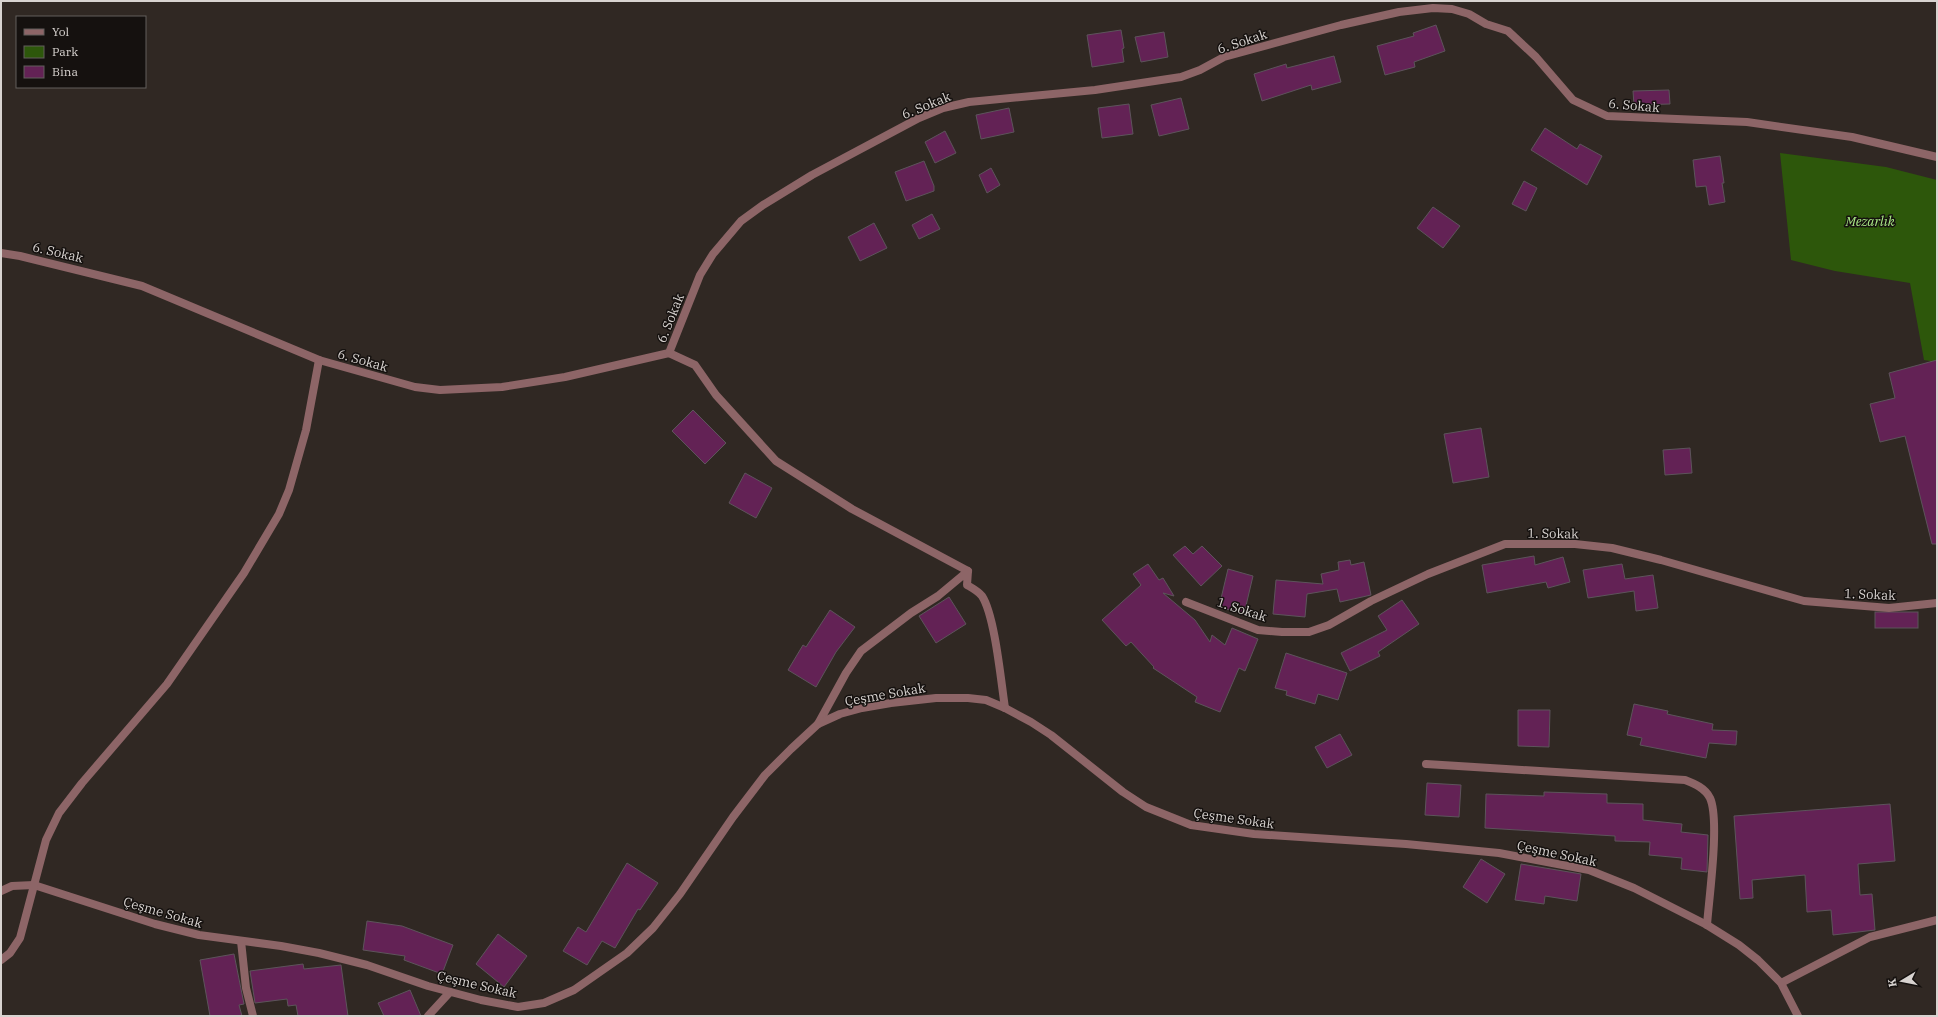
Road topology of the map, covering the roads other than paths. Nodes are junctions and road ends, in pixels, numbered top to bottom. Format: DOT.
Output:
graph roads {
  1 [pos="1937,157"];
  2 [pos="1,253"];
  3 [pos="669,353"];
  4 [pos="319,360"];
  5 [pos="968,571"];
  6 [pos="1186,602"];
  7 [pos="1937,603"];
  8 [pos="1004,708"];
  9 [pos="818,724"];
  10 [pos="1426,764"];
  11 [pos="34,885"];
  12 [pos="1,891"];
  13 [pos="1937,920"];
  14 [pos="1707,925"];
  15 [pos="241,941"];
  16 [pos="1,960"];
  17 [pos="1781,983"];
  18 [pos="450,992"];
  19 [pos="253,1016"];
  20 [pos="428,1016"];
  21 [pos="1798,1016"];
  1 -- 3 [label="street, 6. Sokak"];
  2 -- 4 [label="street, 6. Sokak"];
  3 -- 4 [label="street, 6. Sokak"];
  3 -- 5 [label="street"];
  4 -- 11 [label="street"];
  5 -- 8 [label="street"];
  5 -- 9 [label="street"];
  6 -- 7 [label="street, 1. Sokak"];
  8 -- 9 [label="street, Çeşme Sokak"];
  8 -- 14 [label="street, Çeşme Sokak"];
  9 -- 18 [label="street, Çeşme Sokak"];
  10 -- 14 [label="street"];
  11 -- 12 [label="street, Çeşme Sokak"];
  11 -- 15 [label="street, Çeşme Sokak"];
  11 -- 16 [label="street"];
  13 -- 17 [label="street"];
  14 -- 17 [label="street, Çeşme Sokak"];
  15 -- 18 [label="street, Çeşme Sokak"];
  15 -- 19 [label="street"];
  17 -- 21 [label="street, Çeşme Sokak"];
  18 -- 20 [label="street"];
}
